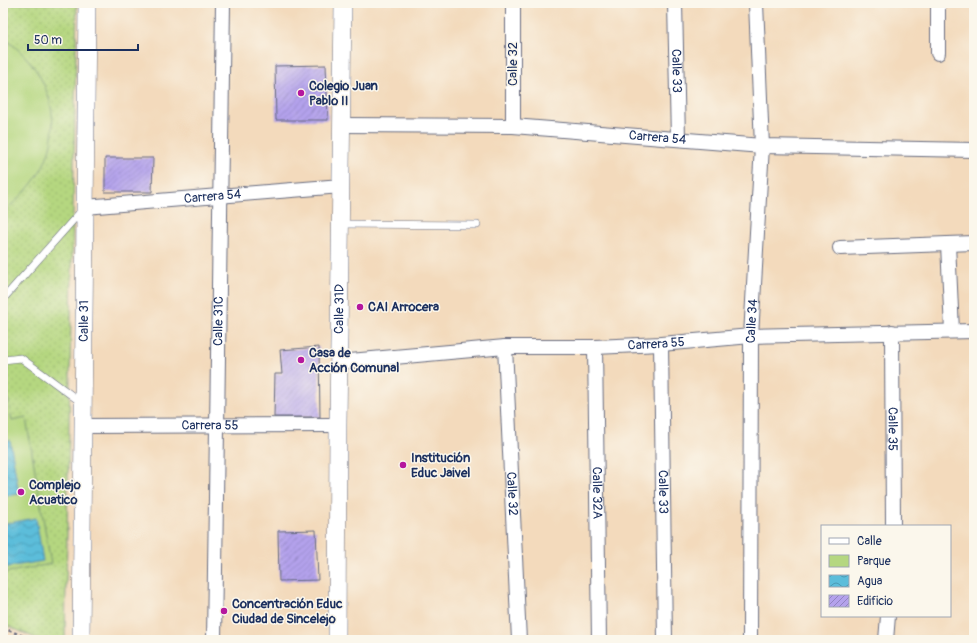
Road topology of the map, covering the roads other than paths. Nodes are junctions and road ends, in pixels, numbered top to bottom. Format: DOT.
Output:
graph roads {
  1 [pos="87,3"];
  2 [pos="223,3"];
  3 [pos="343,3"];
  4 [pos="513,3"];
  5 [pos="675,3"];
  6 [pos="756,3"];
  7 [pos="938,3"];
  8 [pos="938,53"];
  9 [pos="341,125"];
  10 [pos="513,126"];
  11 [pos="678,139"];
  12 [pos="762,146"];
  13 [pos="974,150"];
  14 [pos="341,186"];
  15 [pos="220,196"];
  16 [pos="85,207"];
  17 [pos="340,224"];
  18 [pos="477,225"];
  19 [pos="974,243"];
  20 [pos="948,244"];
  21 [pos="840,248"];
  22 [pos="3,299"];
  23 [pos="952,331"];
  24 [pos="974,331"];
  25 [pos="892,332"];
  26 [pos="751,336"];
  27 [pos="661,344"];
  28 [pos="505,347"];
  29 [pos="595,347"];
  30 [pos="3,360"];
  31 [pos="338,362"];
  32 [pos="83,404"];
  33 [pos="217,425"];
  34 [pos="338,425"];
  35 [pos="83,426"];
  36 [pos="893,525"];
  37 [pos="888,617"];
  38 [pos="81,640"];
  39 [pos="214,640"];
  40 [pos="337,640"];
  41 [pos="519,640"];
  42 [pos="599,640"];
  43 [pos="665,640"];
  44 [pos="750,640"];
  45 [pos="886,640"];
  1 -- 16 [label="street, Calle 31"];
  2 -- 15 [label="street, Calle 31C"];
  3 -- 9 [label="street, Calle 31D"];
  4 -- 10 [label="street, Calle 32"];
  5 -- 11 [label="street, Calle 33"];
  6 -- 12 [label="street, Calle 34"];
  7 -- 8 [label="street"];
  9 -- 10 [label="street, Carrera 54"];
  9 -- 14 [label="street, Calle 31D"];
  10 -- 11 [label="street, Carrera 54"];
  11 -- 12 [label="street, Carrera 54"];
  12 -- 13 [label="street, Carrera 54"];
  12 -- 26 [label="street, Calle 34"];
  14 -- 15 [label="street, Carrera 54"];
  14 -- 17 [label="street, Calle 31D"];
  15 -- 16 [label="street, Carrera 54"];
  15 -- 33 [label="street, Calle 31C"];
  16 -- 22 [label="lane"];
  16 -- 32 [label="street, Calle 31"];
  17 -- 18 [label="lane"];
  17 -- 31 [label="street, Calle 31D"];
  19 -- 20 [label="street"];
  20 -- 21 [label="street"];
  20 -- 23 [label="street"];
  23 -- 24 [label="street, Carrera 55"];
  23 -- 25 [label="street, Carrera 55"];
  25 -- 26 [label="street, Carrera 55"];
  25 -- 36 [label="street, Calle 35"];
  26 -- 27 [label="street, Carrera 55"];
  26 -- 44 [label="street, Calle 34"];
  27 -- 29 [label="street, Carrera 55"];
  27 -- 43 [label="street, Calle 33"];
  28 -- 29 [label="street, Carrera 55"];
  28 -- 31 [label="street, Carrera 55"];
  28 -- 41 [label="street, Calle 32"];
  29 -- 42 [label="street, Calle 32A"];
  30 -- 32 [label="lane"];
  31 -- 34 [label="street, Calle 31D"];
  32 -- 35 [label="street, Calle 31"];
  33 -- 34 [label="street, Carrera 55"];
  33 -- 35 [label="street, Carrera 55"];
  33 -- 39 [label="street, Calle 31C"];
  34 -- 40 [label="street, Calle 31D"];
  35 -- 38 [label="street, Calle 31"];
  37 -- 45 [label="street"];
}
